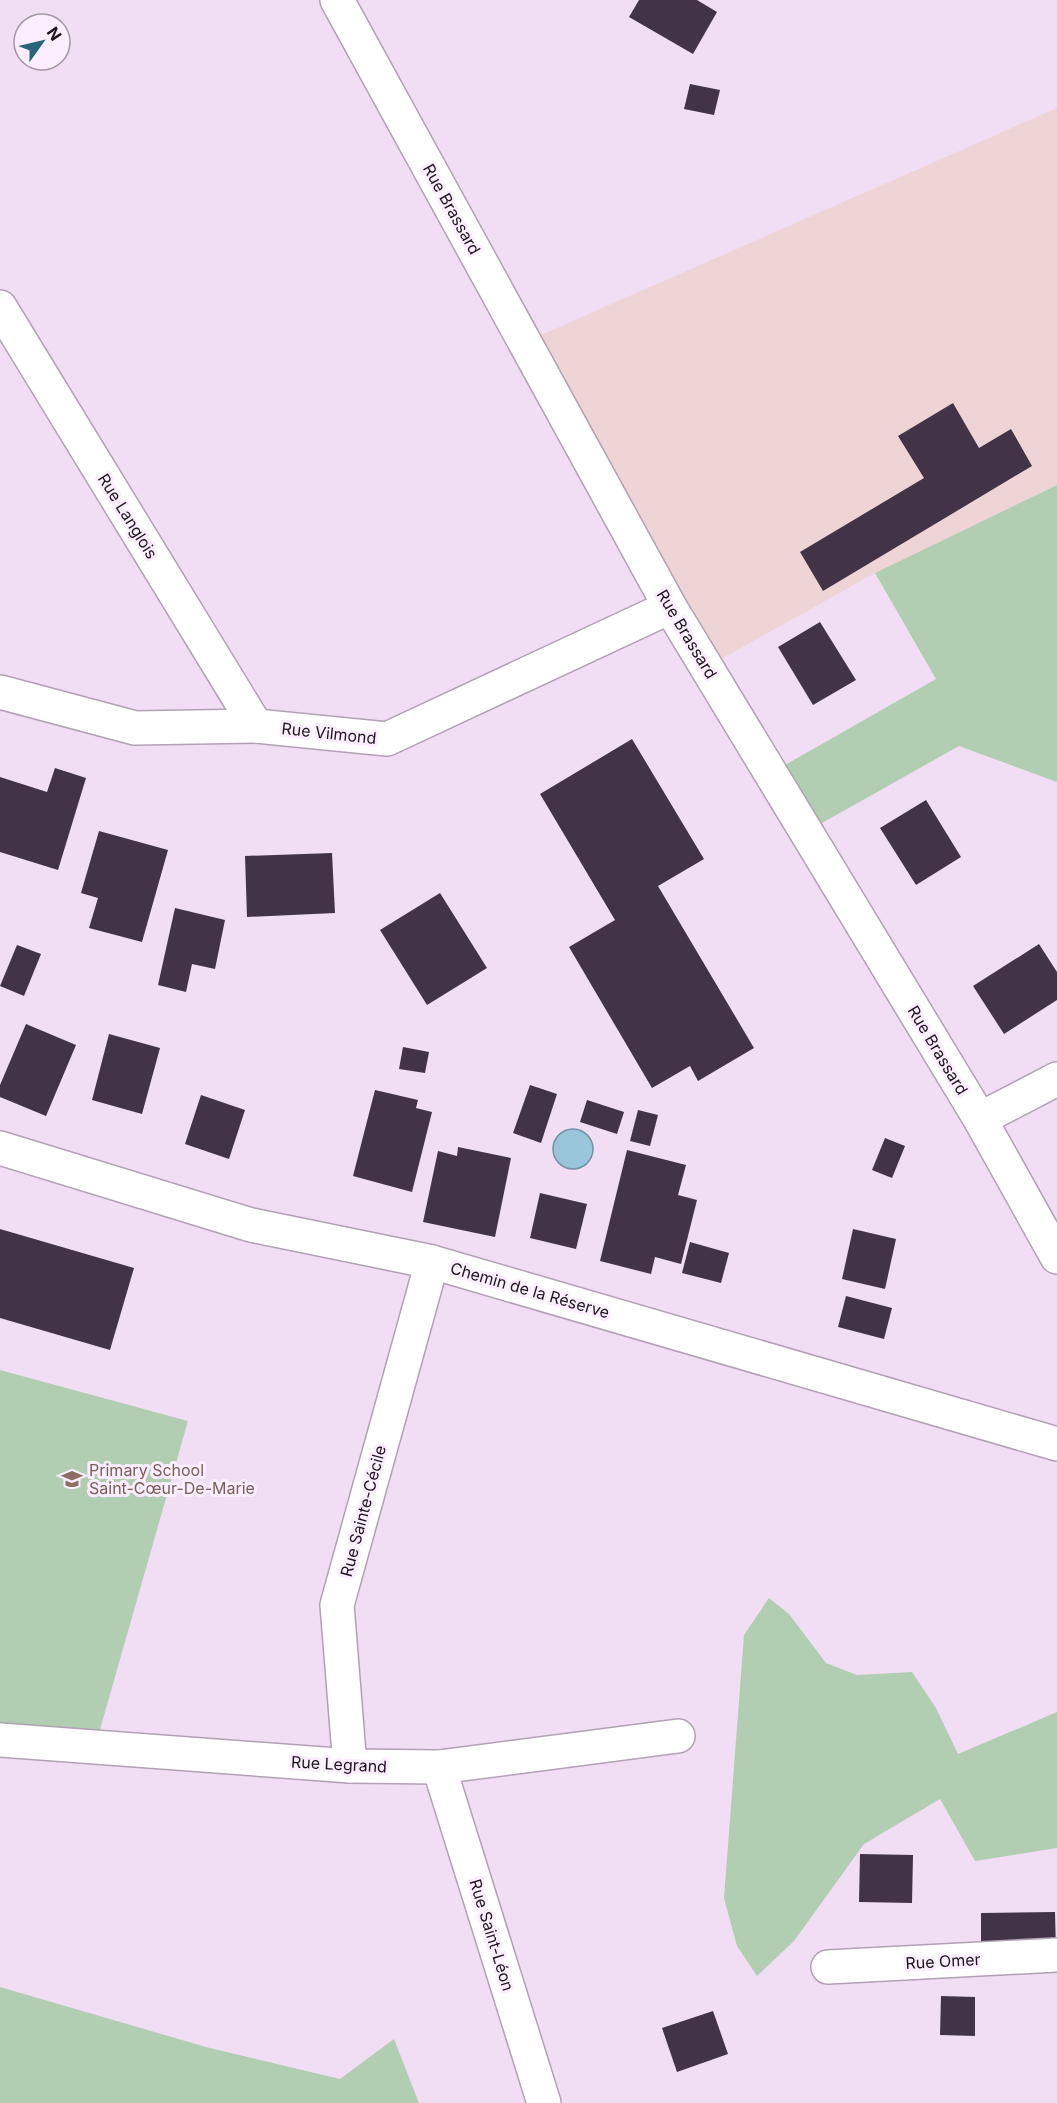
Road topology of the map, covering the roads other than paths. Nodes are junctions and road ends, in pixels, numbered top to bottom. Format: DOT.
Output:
graph roads {
  1 [pos="337,0"];
  2 [pos="0,307"];
  3 [pos="670,606"];
  4 [pos="0,692"];
  5 [pos="256,726"];
  6 [pos="1057,1079"];
  7 [pos="980,1119"];
  8 [pos="0,1148"];
  9 [pos="1057,1257"];
  10 [pos="432,1262"];
  11 [pos="1057,1444"];
  12 [pos="678,1736"];
  13 [pos="0,1740"];
  14 [pos="350,1766"];
  15 [pos="439,1767"];
  16 [pos="1057,1955"];
  17 [pos="828,1967"];
  18 [pos="544,2103"];
  1 -- 3 [label="street, Rue Brassard"];
  2 -- 5 [label="street, Rue Langlois"];
  3 -- 5 [label="street, Rue Vilmond"];
  3 -- 7 [label="street, Rue Brassard"];
  4 -- 5 [label="street, Rue Vilmond"];
  6 -- 7 [label="street"];
  7 -- 9 [label="street, Rue Brassard"];
  8 -- 10 [label="street, Chemin de la Réserve"];
  10 -- 11 [label="street, Chemin de la Réserve"];
  10 -- 14 [label="street, Rue Sainte-Cécile"];
  12 -- 15 [label="street, Rue Legrand"];
  13 -- 14 [label="street, Rue Legrand"];
  14 -- 15 [label="street, Rue Legrand"];
  15 -- 18 [label="street, Rue Saint-Léon"];
  16 -- 17 [label="street, Rue Omer"];
}
